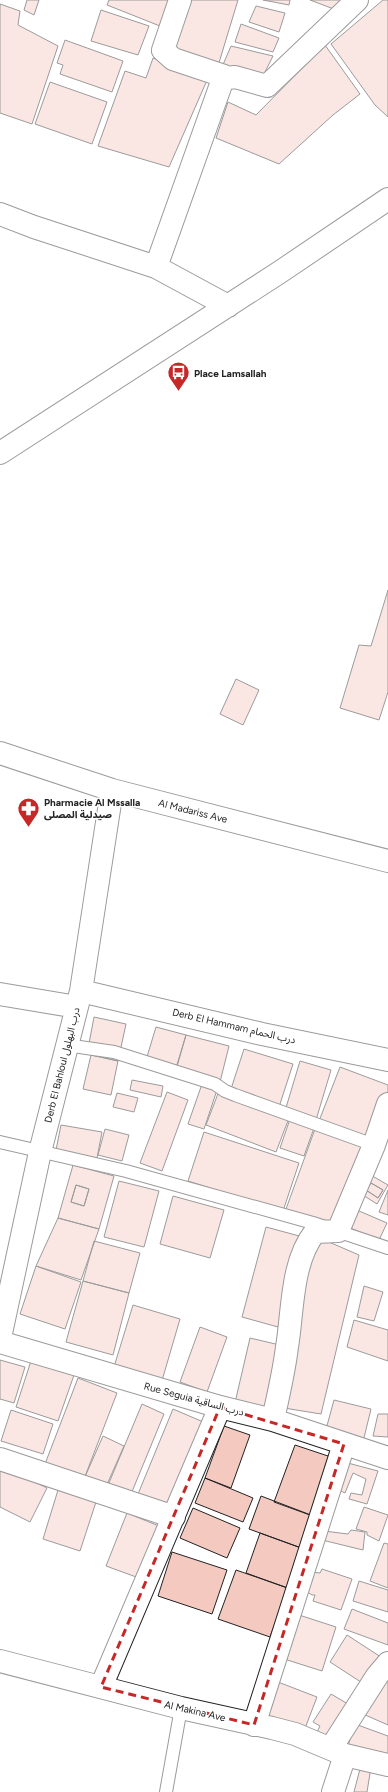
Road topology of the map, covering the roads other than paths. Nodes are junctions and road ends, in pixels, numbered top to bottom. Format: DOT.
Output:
graph roads {
  1 [pos="180,0"];
  2 [pos="357,0"];
  3 [pos="224,76"];
  4 [pos="388,199"];
  5 [pos="0,214"];
  6 [pos="156,267"];
  7 [pos="228,306"];
  8 [pos="0,453"];
  9 [pos="0,753"];
  10 [pos="112,790"];
  11 [pos="388,861"];
  12 [pos="0,994"];
  13 [pos="79,999"];
  14 [pos="66,1045"];
  15 [pos="388,1060"];
  16 [pos="388,1104"];
  17 [pos="0,1142"];
  18 [pos="374,1145"];
  19 [pos="40,1152"];
  20 [pos="338,1231"];
  21 [pos="388,1248"];
  22 [pos="0,1338"];
  23 [pos="0,1342"];
  24 [pos="220,1407"];
  25 [pos="273,1420"];
  26 [pos="344,1444"];
  27 [pos="388,1458"];
  28 [pos="0,1459"];
  29 [pos="174,1517"];
  30 [pos="0,1661"];
  31 [pos="388,1663"];
  32 [pos="102,1687"];
  33 [pos="181,1708"];
  34 [pos="254,1725"];
  35 [pos="338,1751"];
  36 [pos="388,1765"];
  37 [pos="166,1792"];
  38 [pos="332,1792"];
  1 -- 3 [label="street"];
  2 -- 3 [label="street"];
  3 -- 6 [label="street"];
  4 -- 7 [label="street"];
  5 -- 6 [label="street"];
  6 -- 7 [label="street"];
  7 -- 8 [label="street"];
  9 -- 10 [label="street, Al Madariss Ave"];
  10 -- 11 [label="street, Al Madariss Ave"];
  10 -- 13 [label="street, Derb El Bahloul درب البهلول"];
  12 -- 13 [label="street, Derb El Hammam درب الحمام"];
  13 -- 14 [label="street, Derb El Bahloul درب البهلول"];
  13 -- 15 [label="street, Derb El Hammam درب الحمام"];
  14 -- 18 [label="lane"];
  14 -- 19 [label="street, Derb El Bahloul درب البهلول"];
  16 -- 18 [label="street"];
  17 -- 19 [label="lane"];
  18 -- 20 [label="street"];
  19 -- 20 [label="lane"];
  19 -- 22 [label="street, Derb El Bahloul درب البهلول"];
  20 -- 21 [label="lane"];
  20 -- 25 [label="street"];
  23 -- 24 [label="street, Rue Seguia درب الساقية"];
  24 -- 25 [label="street, Rue Seguia درب الساقية"];
  24 -- 29 [label="street"];
  25 -- 26 [label="street, Rue Seguia درب الساقية"];
  26 -- 27 [label="street, Rue Seguia درب الساقية"];
  26 -- 34 [label="street"];
  28 -- 29 [label="street"];
  29 -- 32 [label="street"];
  30 -- 32 [label="street, Al Makina Ave"];
  31 -- 35 [label="street"];
  32 -- 33 [label="street, Al Makina Ave"];
  33 -- 34 [label="street, Al Makina Ave"];
  33 -- 37 [label="lane"];
  34 -- 35 [label="street, Al Makina Ave"];
  35 -- 36 [label="street, Al Makina Ave"];
  35 -- 38 [label="street"];
}
